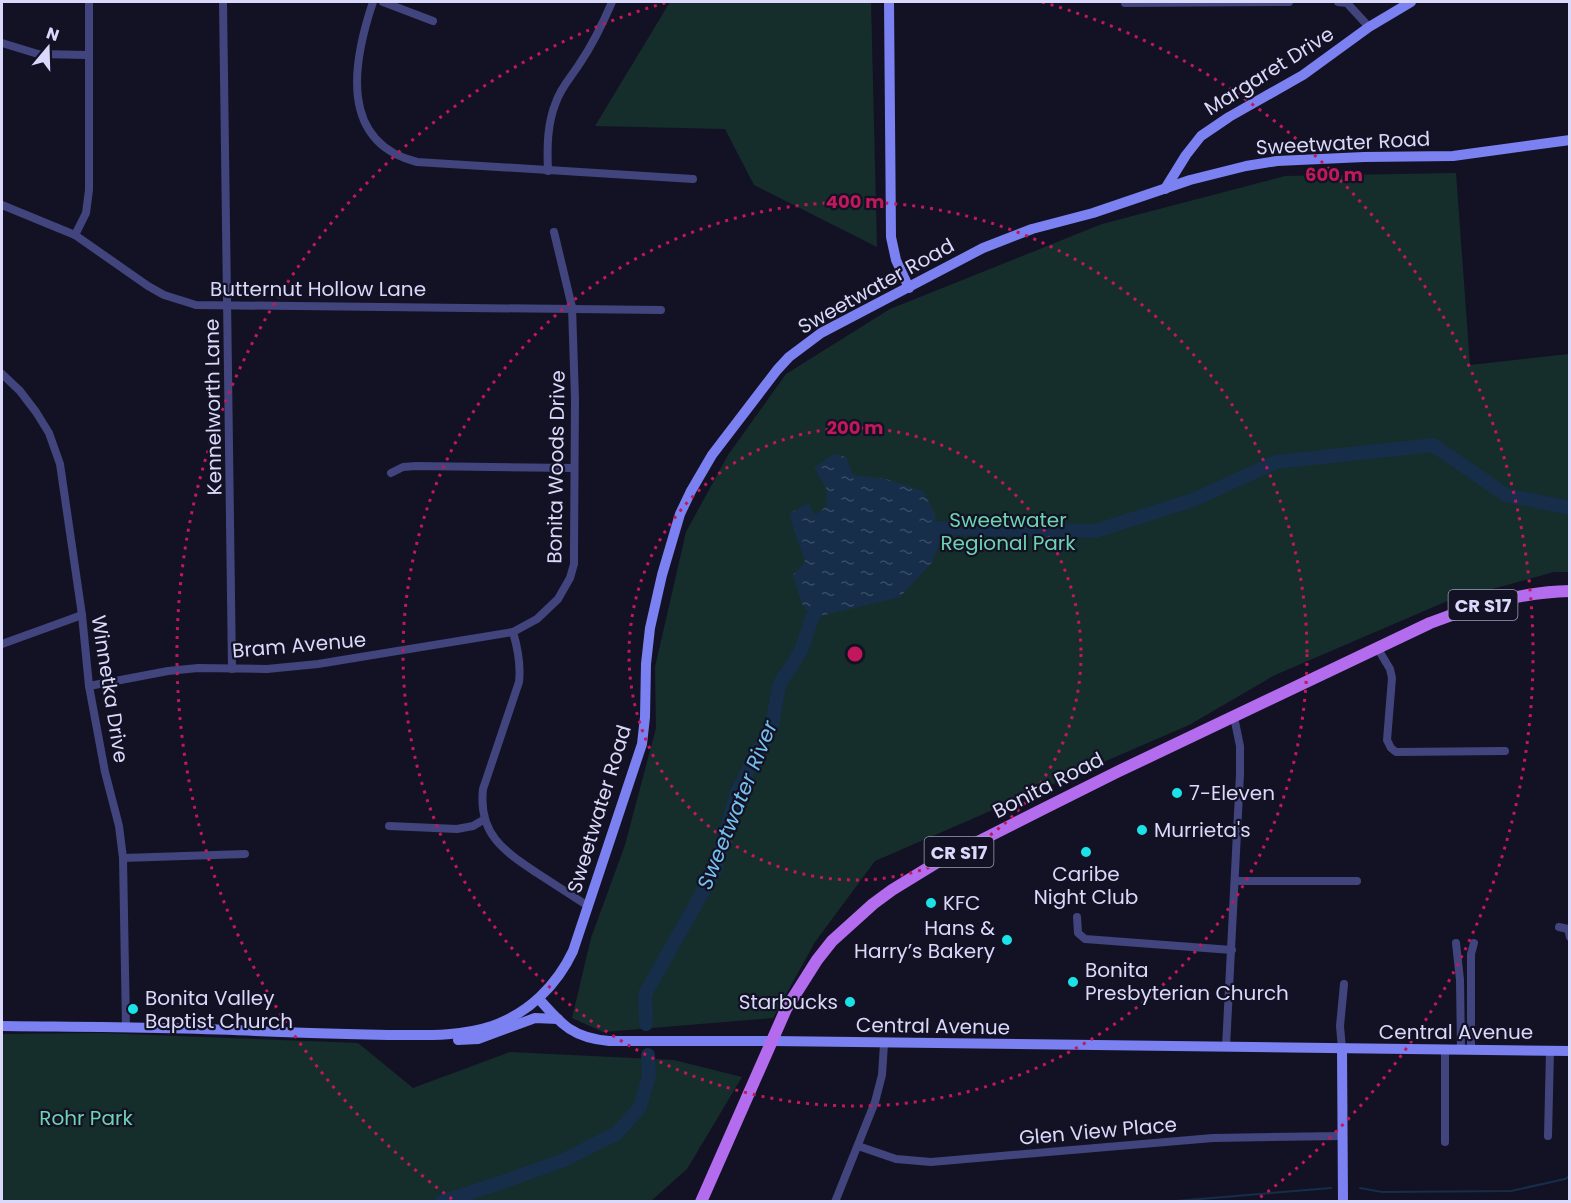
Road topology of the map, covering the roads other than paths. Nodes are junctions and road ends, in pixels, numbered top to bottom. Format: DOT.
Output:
graph roads {
  1 [pos="89,2"];
  2 [pos="223,2"];
  3 [pos="373,2"];
  4 [pos="383,2"];
  5 [pos="612,2"];
  6 [pos="889,2"];
  7 [pos="1264,2"];
  8 [pos="1289,2"];
  9 [pos="1338,2"];
  10 [pos="1411,2"];
  11 [pos="1125,3"];
  12 [pos="432,21"];
  13 [pos="1369,27"];
  14 [pos="2,43"];
  15 [pos="88,55"];
  16 [pos="1569,140"];
  17 [pos="548,171"];
  18 [pos="693,179"];
  19 [pos="1165,189"];
  20 [pos="2,205"];
  21 [pos="554,232"];
  22 [pos="75,235"];
  23 [pos="909,288"];
  24 [pos="227,306"];
  25 [pos="572,308"];
  26 [pos="662,310"];
  27 [pos="2,375"];
  28 [pos="574,468"];
  29 [pos="391,473"];
  30 [pos="1569,591"];
  31 [pos="82,615"];
  32 [pos="513,632"];
  33 [pos="2,644"];
  34 [pos="1378,649"];
  35 [pos="232,669"];
  36 [pos="89,686"];
  37 [pos="1234,717"];
  38 [pos="1505,751"];
  39 [pos="485,819"];
  40 [pos="389,825"];
  41 [pos="245,854"];
  42 [pos="123,858"];
  43 [pos="1357,880"];
  44 [pos="1236,881"];
  45 [pos="588,906"];
  46 [pos="1077,917"];
  47 [pos="1559,927"];
  48 [pos="1569,937"];
  49 [pos="1456,943"];
  50 [pos="1474,943"];
  51 [pos="1232,950"];
  52 [pos="1344,984"];
  53 [pos="539,999"];
  54 [pos="558,1019"];
  55 [pos="2,1026"];
  56 [pos="126,1027"];
  57 [pos="435,1035"];
  58 [pos="773,1041"];
  59 [pos="884,1044"];
  60 [pos="1226,1047"];
  61 [pos="1342,1049"];
  62 [pos="1445,1050"];
  63 [pos="1466,1050"];
  64 [pos="1550,1051"];
  65 [pos="1569,1051"];
  66 [pos="1342,1136"];
  67 [pos="1548,1136"];
  68 [pos="1445,1142"];
  69 [pos="858,1146"];
  70 [pos="701,1202"];
  71 [pos="835,1202"];
  72 [pos="1343,1202"];
  1 -- 15 [label="street"];
  2 -- 24 [label="street, Kennelworth Lane"];
  3 -- 17 [label="street"];
  4 -- 12 [label="street"];
  5 -- 17 [label="street"];
  6 -- 23 [label="main road"];
  7 -- 8 [label="street"];
  7 -- 11 [label="street"];
  9 -- 13 [label="street"];
  10 -- 13 [label="main road, Margaret Drive"];
  13 -- 19 [label="main road, Margaret Drive"];
  14 -- 15 [label="street"];
  15 -- 22 [label="street"];
  16 -- 19 [label="main road, Sweetwater Road"];
  17 -- 18 [label="street"];
  19 -- 23 [label="main road, Sweetwater Road"];
  20 -- 22 [label="street, Butternut Hollow Lane"];
  21 -- 25 [label="street, Bonita Woods Drive"];
  22 -- 24 [label="street, Butternut Hollow Lane"];
  23 -- 45 [label="main road, Sweetwater Road"];
  24 -- 25 [label="street, Butternut Hollow Lane"];
  24 -- 35 [label="street, Kennelworth Lane"];
  25 -- 26 [label="street, Butternut Hollow Lane"];
  25 -- 28 [label="street, Bonita Woods Drive"];
  27 -- 31 [label="street, Winnetka Drive"];
  28 -- 29 [label="street"];
  28 -- 32 [label="street, Bonita Woods Drive"];
  30 -- 34 [label="main road, Bonita Road / CR S17"];
  31 -- 33 [label="street"];
  31 -- 36 [label="street, Winnetka Drive"];
  32 -- 35 [label="street, Bram Avenue"];
  32 -- 39 [label="street"];
  34 -- 37 [label="main road, Bonita Road / CR S17"];
  34 -- 38 [label="street"];
  35 -- 36 [label="street, Bram Avenue"];
  36 -- 42 [label="street, Winnetka Drive"];
  37 -- 44 [label="street"];
  37 -- 58 [label="main road, Bonita Road / CR S17"];
  39 -- 40 [label="street"];
  39 -- 45 [label="street"];
  41 -- 42 [label="street"];
  42 -- 56 [label="street, Winnetka Drive"];
  43 -- 44 [label="street"];
  44 -- 51 [label="street"];
  45 -- 53 [label="main road, Sweetwater Road"];
  46 -- 51 [label="street"];
  47 -- 48 [label="street"];
  49 -- 63 [label="street"];
  50 -- 63 [label="street"];
  51 -- 60 [label="street"];
  52 -- 61 [label="street"];
  53 -- 54 [label="main road, Central Avenue"];
  53 -- 57 [label="main road, Sweetwater Road"];
  54 -- 57 [label="main road"];
  54 -- 58 [label="main road, Central Avenue"];
  55 -- 56 [label="main road, Sweetwater Road"];
  56 -- 57 [label="main road, Sweetwater Road"];
  58 -- 59 [label="main road, Central Avenue"];
  58 -- 70 [label="main road, Bonita Road / CR S17"];
  59 -- 60 [label="main road, Central Avenue"];
  59 -- 69 [label="street"];
  60 -- 61 [label="main road, Central Avenue"];
  61 -- 62 [label="main road, Central Avenue"];
  61 -- 66 [label="main road"];
  62 -- 63 [label="main road, Central Avenue"];
  62 -- 68 [label="street"];
  63 -- 64 [label="main road, Central Avenue"];
  64 -- 65 [label="main road, Central Avenue"];
  64 -- 67 [label="street"];
  66 -- 69 [label="street, Glen View Place"];
  66 -- 72 [label="main road"];
  69 -- 71 [label="street"];
}
